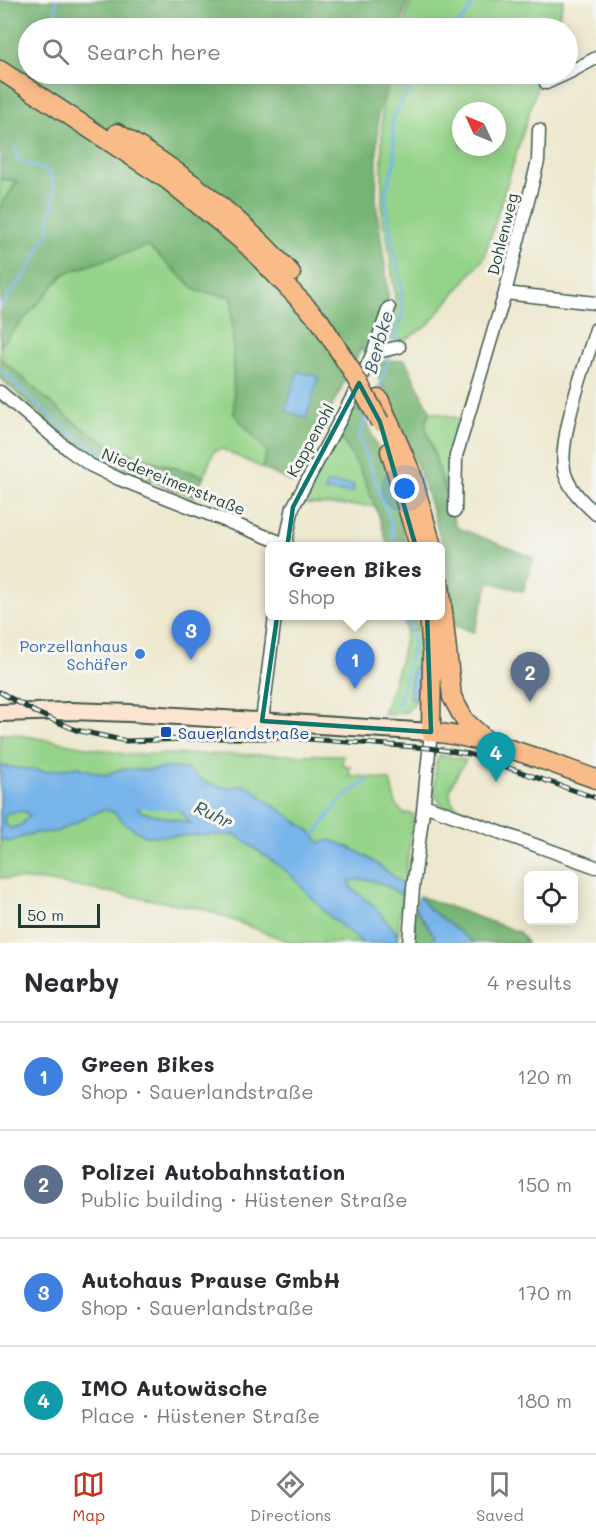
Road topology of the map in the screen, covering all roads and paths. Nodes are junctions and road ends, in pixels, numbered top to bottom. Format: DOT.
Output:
graph roads {
  1 [pos="596,58"];
  2 [pos="578,67"];
  3 [pos="21,84"];
  4 [pos="539,130"];
  5 [pos="505,292"];
  6 [pos="596,303"];
  7 [pos="389,308"];
  8 [pos="596,329"];
  9 [pos="399,347"];
  10 [pos="379,352"];
  11 [pos="352,360"];
  12 [pos="0,392"];
  13 [pos="455,511"];
  14 [pos="596,514"];
  15 [pos="278,542"];
  16 [pos="286,542"];
  17 [pos="418,542"];
  18 [pos="431,542"];
  19 [pos="274,620"];
  20 [pos="429,620"];
  21 [pos="445,620"];
  22 [pos="452,697"];
  23 [pos="0,713"];
  24 [pos="261,721"];
  25 [pos="431,732"];
  26 [pos="487,741"];
  27 [pos="596,779"];
  28 [pos="424,805"];
  29 [pos="596,867"];
  30 [pos="409,943"];
  1 -- 2 [label="street"];
  3 -- 11 [label="main road"];
  4 -- 5 [label="street, Dohlenweg"];
  5 -- 6 [label="street, Dohlenweg"];
  5 -- 13 [label="street"];
  7 -- 10 [label="street, Kappenohl"];
  8 -- 14 [label="street"];
  9 -- 10 [label="street"];
  10 -- 16 [label="street, Kappenohl"];
  11 -- 17 [label="main road, bridge"];
  11 -- 18 [label="main road"];
  12 -- 15 [label="street, Niedereimerstraße"];
  19 -- 24 [label="street"];
  20 -- 25 [label="main road"];
  21 -- 22 [label="main road"];
  22 -- 25 [label="main road"];
  22 -- 26 [label="main road"];
  23 -- 24 [label="street"];
  24 -- 25 [label="street"];
  25 -- 26 [label="main road"];
  25 -- 28 [label="street"];
  26 -- 27 [label="main road"];
  28 -- 29 [label="street"];
  28 -- 30 [label="street"];
}
